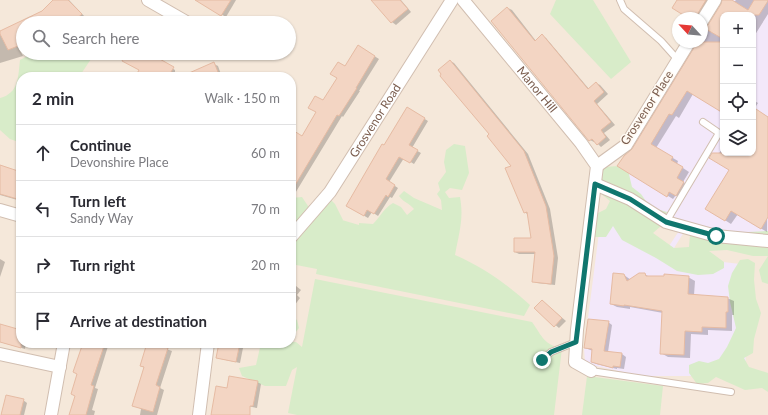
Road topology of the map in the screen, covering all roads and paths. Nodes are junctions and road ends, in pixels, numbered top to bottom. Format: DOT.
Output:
graph roads {
  1 [pos="148,0"];
  2 [pos="452,0"];
  3 [pos="463,0"];
  4 [pos="620,0"];
  5 [pos="715,0"];
  6 [pos="708,12"];
  7 [pos="176,16"];
  8 [pos="685,48"];
  9 [pos="678,60"];
  10 [pos="703,122"];
  11 [pos="597,166"];
  12 [pos="595,184"];
  13 [pos="0,210"];
  14 [pos="16,215"];
  15 [pos="666,222"];
  16 [pos="296,231"];
  17 [pos="768,241"];
  18 [pos="576,342"];
  19 [pos="63,348"];
  20 [pos="207,348"];
  21 [pos="0,354"];
  22 [pos="542,360"];
  23 [pos="60,367"];
  24 [pos="591,371"];
  25 [pos="732,392"];
  26 [pos="51,415"];
  27 [pos="199,415"];
  1 -- 7 [label="street"];
  2 -- 16 [label="street, Grosvenor Road"];
  3 -- 11 [label="street, Manor Hill"];
  4 -- 9 [label="lane"];
  5 -- 6 [label="street"];
  8 -- 9 [label="street, Grosvenor Place"];
  9 -- 11 [label="street, Grosvenor Place"];
  10 -- 15 [label="lane"];
  11 -- 12 [label="street"];
  12 -- 15 [label="street"];
  12 -- 18 [label="street"];
  13 -- 14 [label="street"];
  15 -- 17 [label="street"];
  18 -- 22 [label="lane"];
  18 -- 24 [label="street"];
  19 -- 23 [label="street"];
  20 -- 27 [label="street"];
  21 -- 23 [label="street"];
  23 -- 26 [label="street"];
  24 -- 25 [label="lane"];
}
